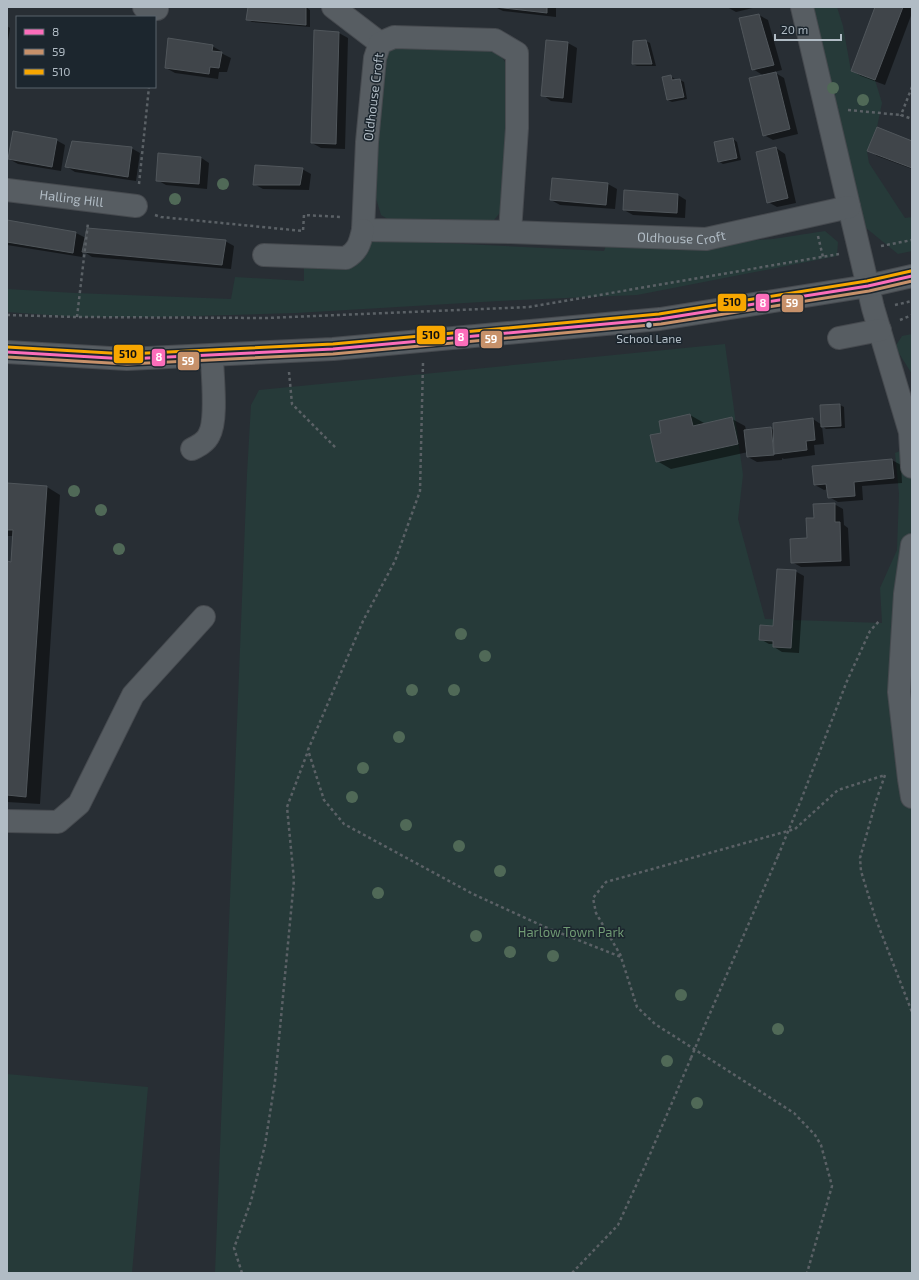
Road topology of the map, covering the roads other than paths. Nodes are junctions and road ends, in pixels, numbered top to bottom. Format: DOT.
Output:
graph roads {
  1 [pos="333,7"];
  2 [pos="802,7"];
  3 [pos="380,43"];
  4 [pos="7,190"];
  5 [pos="136,206"];
  6 [pos="849,207"];
  7 [pos="363,224"];
  8 [pos="510,232"];
  9 [pos="264,255"];
  10 [pos="912,276"];
  11 [pos="868,286"];
  12 [pos="880,330"];
  13 [pos="839,338"];
  14 [pos="7,352"];
  15 [pos="212,355"];
  16 [pos="909,418"];
  17 [pos="192,449"];
  18 [pos="912,467"];
  19 [pos="912,545"];
  20 [pos="204,617"];
  21 [pos="912,797"];
  22 [pos="7,821"];
  1 -- 3 [label="street"];
  2 -- 6 [label="street"];
  3 -- 7 [label="street, Oldhouse Croft"];
  3 -- 8 [label="street, Oldhouse Croft"];
  4 -- 5 [label="street, Halling Hill"];
  6 -- 8 [label="street, Oldhouse Croft"];
  6 -- 11 [label="street"];
  7 -- 8 [label="street, Oldhouse Croft"];
  7 -- 9 [label="street"];
  10 -- 11 [label="street"];
  11 -- 12 [label="street"];
  11 -- 15 [label="street"];
  12 -- 13 [label="street"];
  12 -- 16 [label="street"];
  14 -- 15 [label="street"];
  15 -- 17 [label="street"];
  16 -- 18 [label="street"];
  19 -- 21 [label="street"];
  20 -- 22 [label="street"];
}
